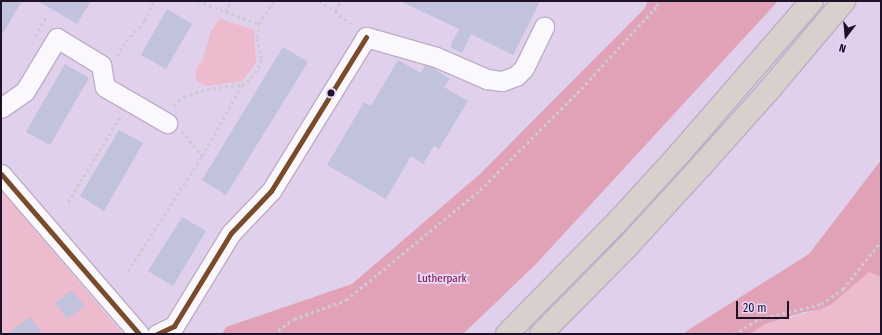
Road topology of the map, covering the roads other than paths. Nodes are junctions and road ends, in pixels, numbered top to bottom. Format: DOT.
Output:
graph roads {
  1 [pos="812,1"];
  2 [pos="844,1"];
  3 [pos="544,27"];
  4 [pos="1,108"];
  5 [pos="168,123"];
  6 [pos="1,174"];
  7 [pos="139,334"];
  8 [pos="156,334"];
  9 [pos="507,334"];
  10 [pos="541,334"];
  1 -- 9 [label="highway"];
  2 -- 10 [label="highway"];
  3 -- 8 [label="street"];
  4 -- 5 [label="street"];
  6 -- 7 [label="street"];
}
